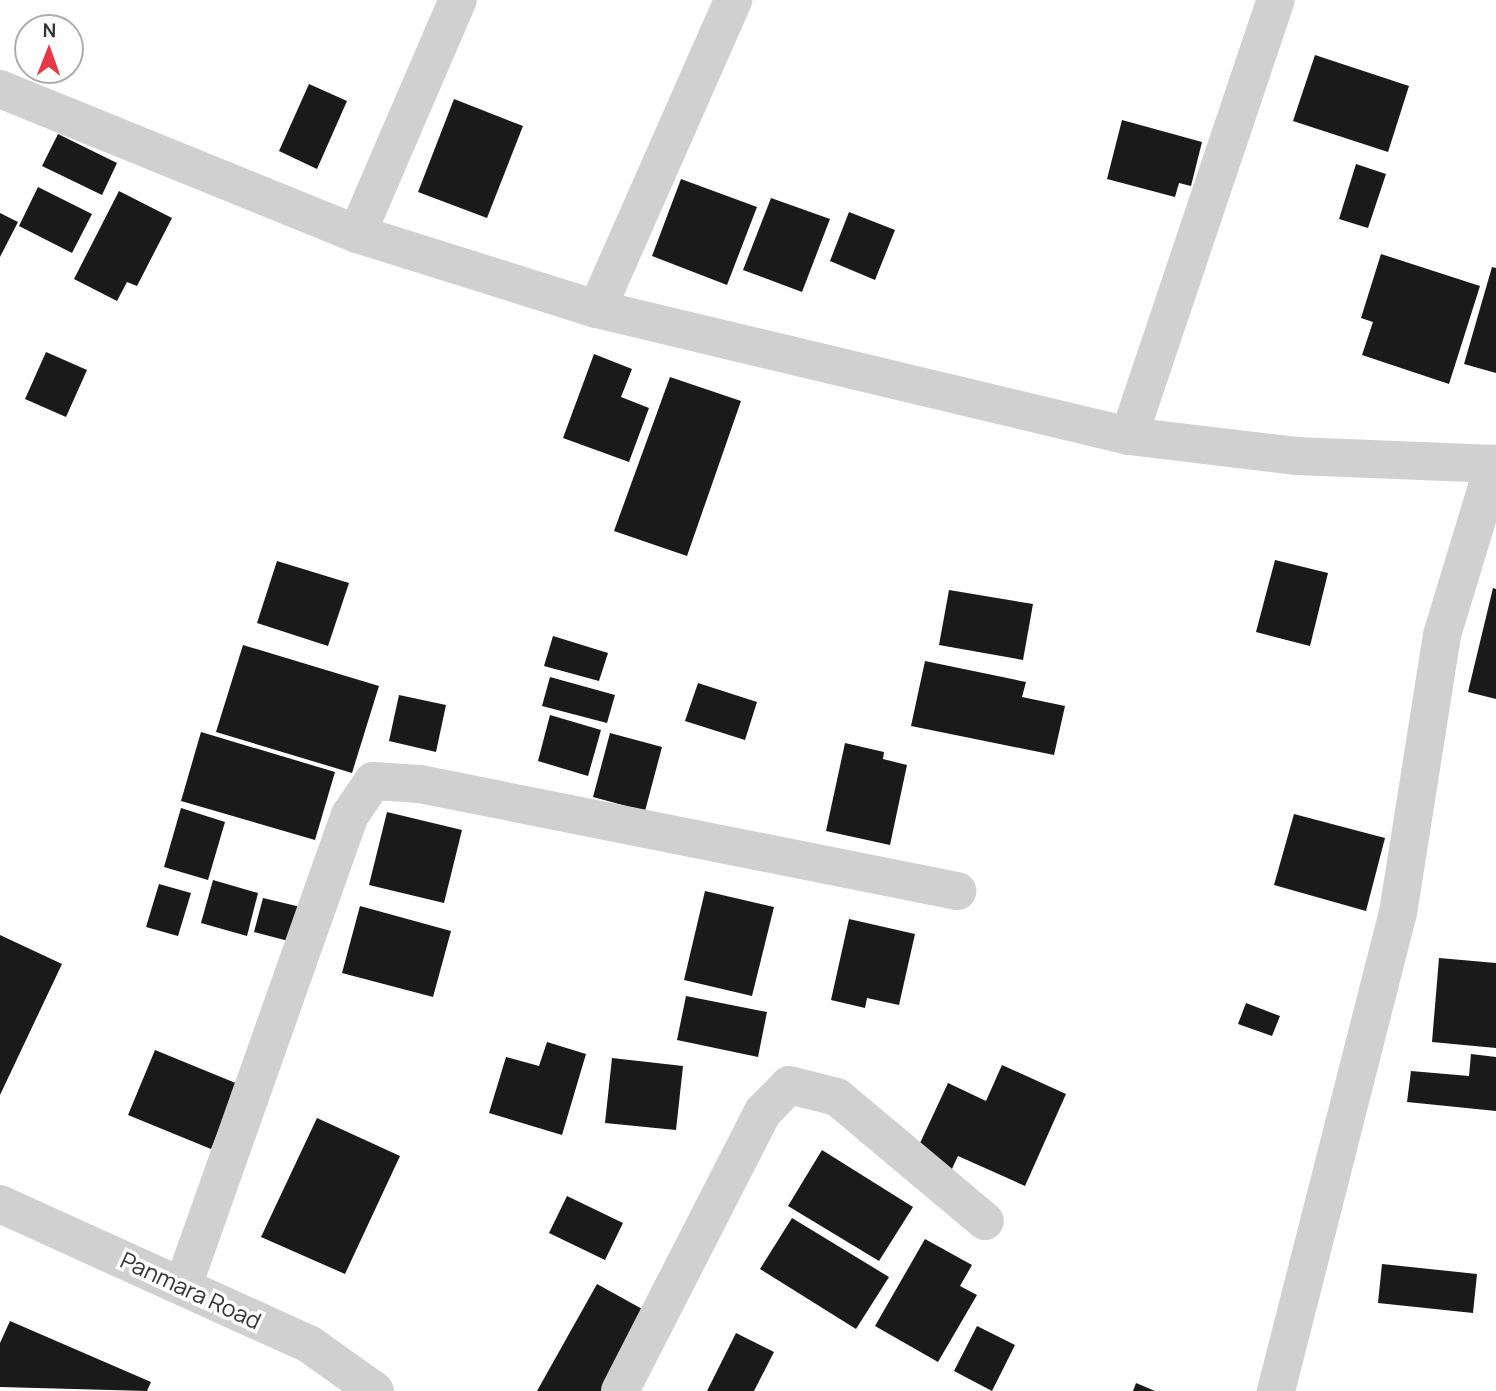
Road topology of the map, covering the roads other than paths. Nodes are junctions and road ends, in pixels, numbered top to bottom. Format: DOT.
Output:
graph roads {
  1 [pos="458,0"];
  2 [pos="733,0"];
  3 [pos="1276,0"];
  4 [pos="0,89"];
  5 [pos="357,234"];
  6 [pos="597,309"];
  7 [pos="1129,436"];
  8 [pos="1495,464"];
  9 [pos="957,891"];
  10 [pos="0,1203"];
  11 [pos="985,1221"];
  12 [pos="183,1286"];
  13 [pos="375,1391"];
  14 [pos="620,1391"];
  15 [pos="1276,1391"];
  1 -- 5 [label="street"];
  2 -- 6 [label="street"];
  3 -- 7 [label="street"];
  4 -- 5 [label="street"];
  5 -- 6 [label="street"];
  6 -- 7 [label="street"];
  7 -- 8 [label="street"];
  8 -- 15 [label="street"];
  9 -- 12 [label="street"];
  10 -- 12 [label="street, Panmara Road"];
  11 -- 14 [label="street"];
  12 -- 13 [label="street, Panmara Road"];
}
